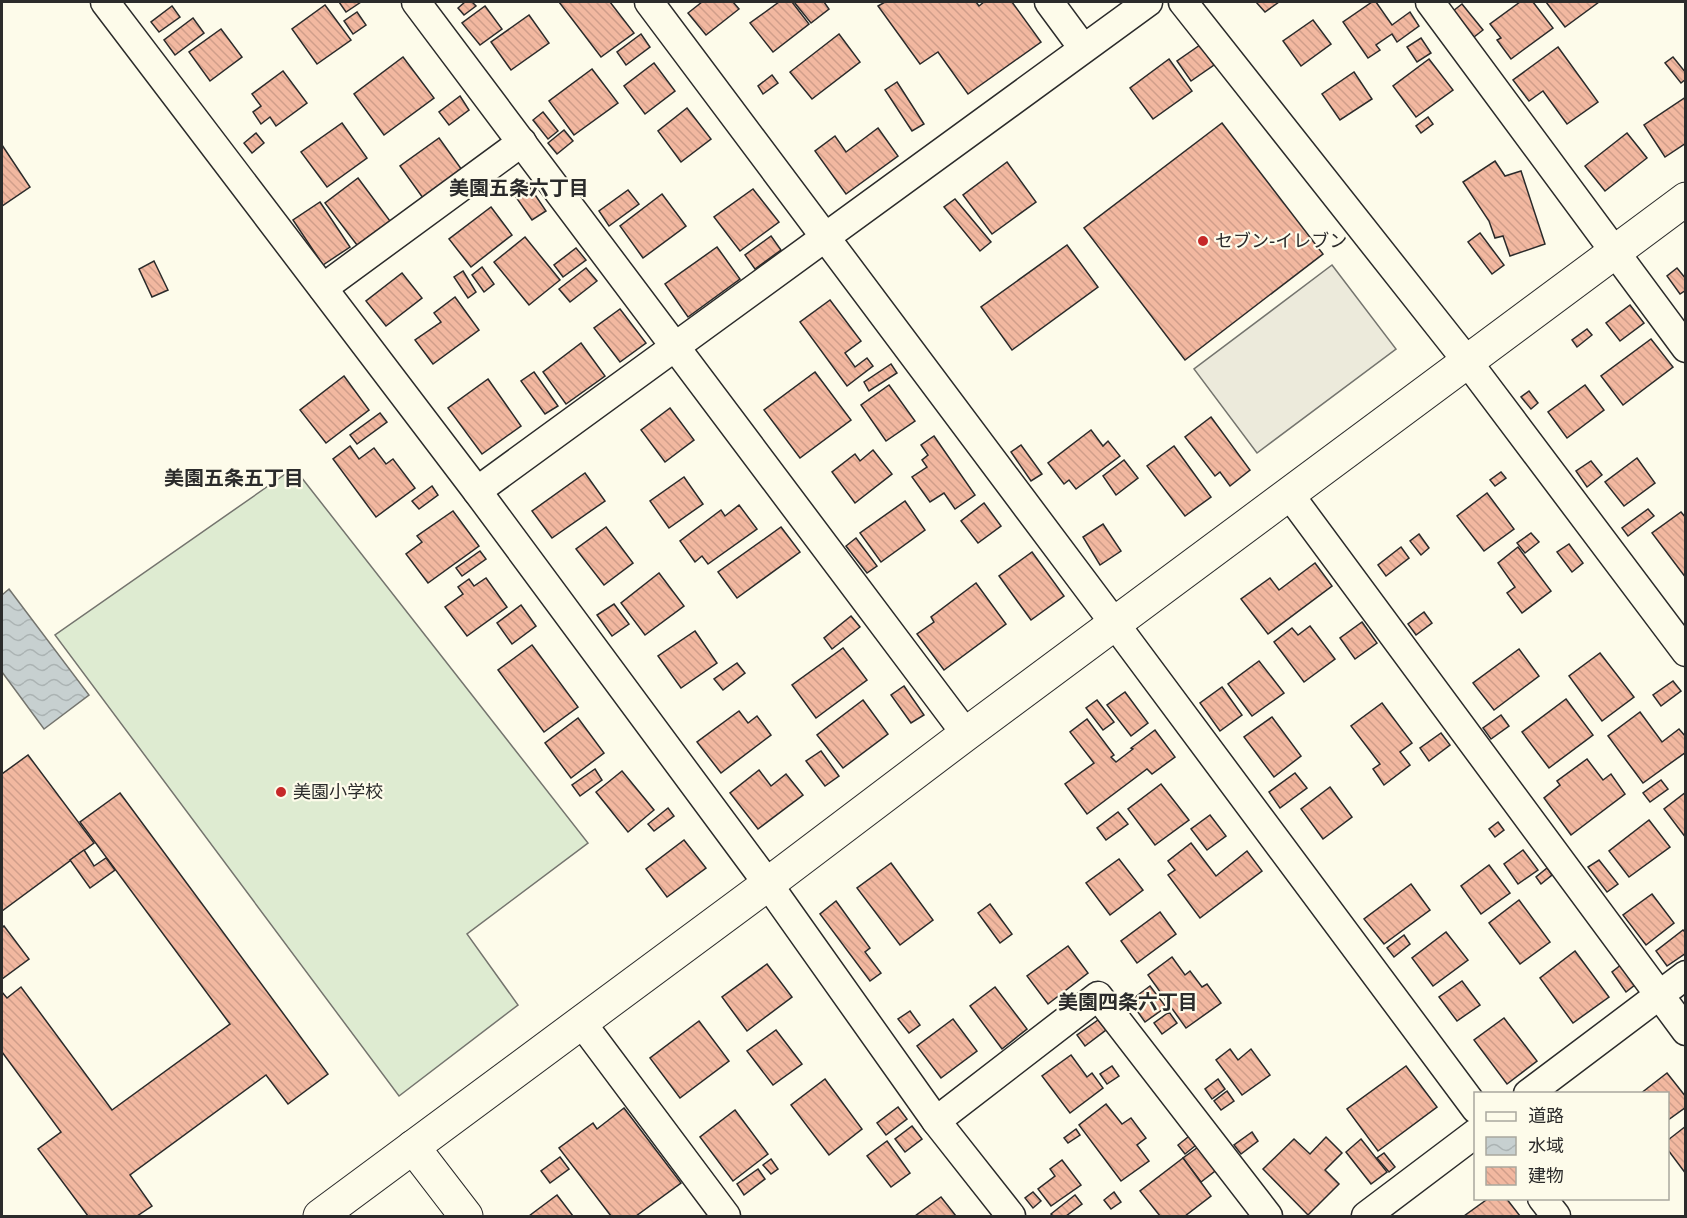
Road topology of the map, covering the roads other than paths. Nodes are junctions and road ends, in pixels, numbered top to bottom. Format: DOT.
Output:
graph roads {
  1 [pos="105,2"];
  2 [pos="416,2"];
  3 [pos="649,2"];
  4 [pos="1049,2"];
  5 [pos="1148,2"];
  6 [pos="1184,2"];
  7 [pos="1430,2"];
  8 [pos="1083,48"];
  9 [pos="522,142"];
  10 [pos="1686,198"];
  11 [pos="825,237"];
  12 [pos="1614,252"];
  13 [pos="323,288"];
  14 [pos="676,346"];
  15 [pos="1686,348"];
  16 [pos="1467,361"];
  17 [pos="477,490"];
  18 [pos="1289,494"];
  19 [pos="1115,624"];
  20 [pos="1686,652"];
  21 [pos="966,734"];
  22 [pos="768,884"];
  23 [pos="1686,975"];
  24 [pos="1659,995"];
  25 [pos="581,1022"];
  26 [pos="1686,1031"];
  27 [pos="1531,1092"];
  28 [pos="1474,1106"];
  29 [pos="936,1121"];
  30 [pos="1474,1135"];
  31 [pos="413,1147"];
  32 [pos="1544,1200"];
  33 [pos="320,1216"];
  34 [pos="466,1216"];
  35 [pos="726,1216"];
  36 [pos="1011,1216"];
  37 [pos="1268,1216"];
  38 [pos="1366,1216"];
  39 [pos="1556,1216"];
  1 -- 13 [label="street"];
  2 -- 9 [label="street"];
  3 -- 11 [label="street"];
  4 -- 8 [label="street"];
  5 -- 8 [label="street"];
  6 -- 16 [label="street"];
  7 -- 12 [label="street"];
  8 -- 11 [label="street"];
  9 -- 13 [label="street"];
  9 -- 14 [label="street"];
  10 -- 12 [label="street"];
  11 -- 14 [label="street"];
  11 -- 19 [label="street"];
  12 -- 15 [label="street"];
  12 -- 16 [label="street"];
  13 -- 17 [label="street"];
  14 -- 17 [label="street"];
  14 -- 21 [label="street"];
  16 -- 18 [label="street"];
  16 -- 20 [label="street"];
  17 -- 22 [label="street"];
  18 -- 19 [label="street"];
  18 -- 24 [label="street"];
  19 -- 21 [label="street"];
  19 -- 28 [label="street"];
  21 -- 22 [label="street"];
  22 -- 25 [label="street"];
  22 -- 29 [label="street"];
  23 -- 24 [label="street"];
  24 -- 26 [label="street"];
  24 -- 27 [label="street"];
  25 -- 31 [label="street"];
  25 -- 35 [label="street"];
  29 -- 36 [label="street"];
  29 -- 37 [label="street"];
  30 -- 38 [label="street"];
  31 -- 33 [label="street"];
  31 -- 34 [label="street"];
  32 -- 39 [label="street"];
}
